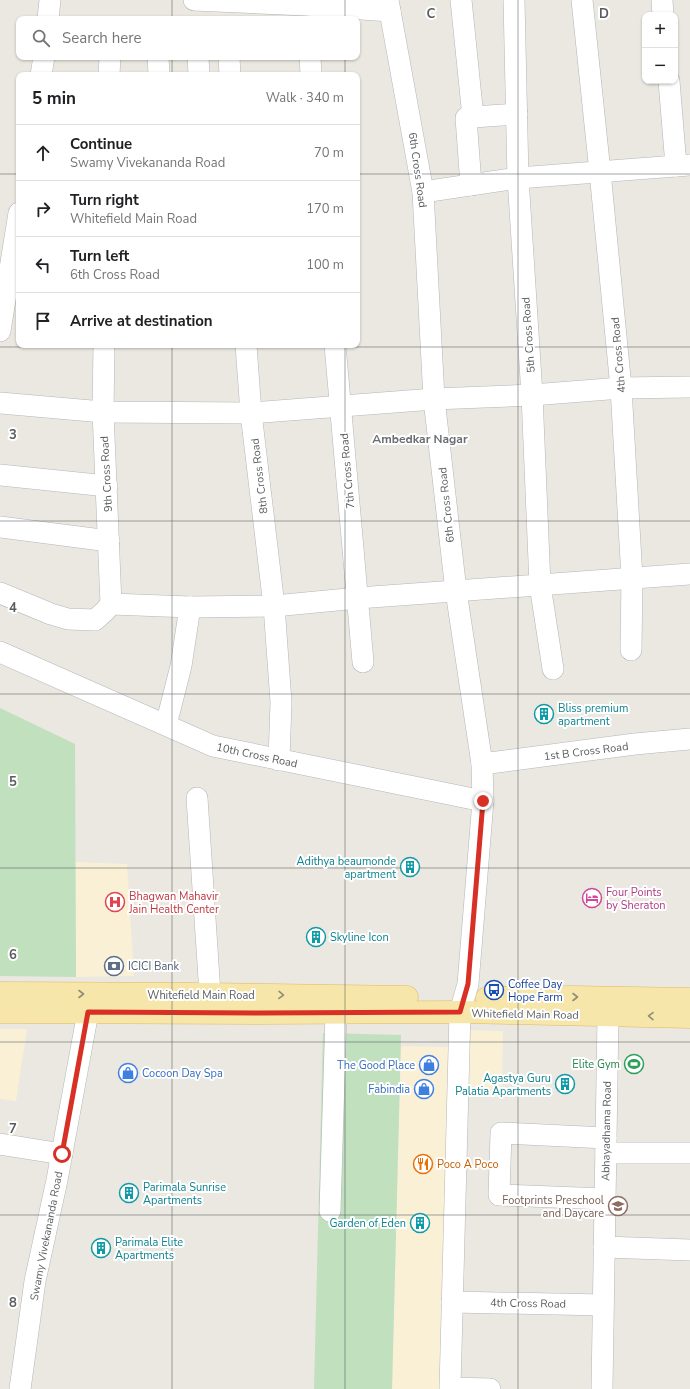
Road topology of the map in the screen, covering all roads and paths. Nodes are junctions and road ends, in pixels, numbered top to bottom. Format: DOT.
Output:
graph roads {
  1 [pos="50,0"];
  2 [pos="194,0"];
  3 [pos="461,0"];
  4 [pos="514,0"];
  5 [pos="582,0"];
  6 [pos="662,0"];
  7 [pos="389,6"];
  8 [pos="306,12"];
  9 [pos="663,12"];
  10 [pos="48,16"];
  11 [pos="44,60"];
  12 [pos="110,60"];
  13 [pos="158,60"];
  14 [pos="198,60"];
  15 [pos="229,60"];
  16 [pos="310,60"];
  17 [pos="42,72"];
  18 [pos="109,72"];
  19 [pos="159,72"];
  20 [pos="199,72"];
  21 [pos="230,72"];
  22 [pos="311,72"];
  23 [pos="669,84"];
  24 [pos="517,114"];
  25 [pos="473,117"];
  26 [pos="683,166"];
  27 [pos="600,172"];
  28 [pos="518,178"];
  29 [pos="471,185"];
  30 [pos="423,192"];
  31 [pos="16,232"];
  32 [pos="0,331"];
  33 [pos="104,348"];
  34 [pos="246,348"];
  35 [pos="335,348"];
  36 [pos="690,387"];
  37 [pos="622,388"];
  38 [pos="532,395"];
  39 [pos="434,399"];
  40 [pos="0,403"];
  41 [pos="341,407"];
  42 [pos="103,412"];
  43 [pos="251,413"];
  44 [pos="0,475"];
  45 [pos="107,486"];
  46 [pos="0,527"];
  47 [pos="109,541"];
  48 [pos="690,574"];
  49 [pos="632,578"];
  50 [pos="540,585"];
  51 [pos="456,591"];
  52 [pos="0,594"];
  53 [pos="358,598"];
  54 [pos="111,604"];
  55 [pos="274,606"];
  56 [pos="190,607"];
  57 [pos="631,650"];
  58 [pos="0,652"];
  59 [pos="363,662"];
  60 [pos="554,669"];
  61 [pos="166,725"];
  62 [pos="690,739"];
  63 [pos="280,760"];
  64 [pos="482,764"];
  65 [pos="197,798"];
  66 [pos="483,801"];
  67 [pos="0,993"];
  68 [pos="210,994"];
  69 [pos="690,999"];
  70 [pos="0,1004"];
  71 [pos="462,1005"];
  72 [pos="0,1012"];
  73 [pos="66,1012"];
  74 [pos="88,1012"];
  75 [pos="336,1013"];
  76 [pos="608,1016"];
  77 [pos="690,1017"];
  78 [pos="0,1144"];
  79 [pos="606,1145"];
  80 [pos="690,1153"];
  81 [pos="62,1154"];
  82 [pos="605,1199"];
  83 [pos="330,1211"];
  84 [pos="604,1247"];
  85 [pos="690,1250"];
  86 [pos="452,1302"];
  87 [pos="603,1305"];
  88 [pos="20,1389"];
  89 [pos="490,1389"];
  90 [pos="602,1389"];
  1 -- 10 [label="street"];
  2 -- 8 [label="street"];
  3 -- 25 [label="street"];
  4 -- 24 [label="street, 5th Cross Road"];
  5 -- 27 [label="street, 4th Cross Road"];
  6 -- 9 [label="street"];
  7 -- 8 [label="street"];
  7 -- 30 [label="street, 6th Cross Road"];
  11 -- 17 [label="street"];
  12 -- 18 [label="street"];
  13 -- 19 [label="street"];
  14 -- 20 [label="street"];
  15 -- 21 [label="street"];
  16 -- 22 [label="street"];
  23 -- 26 [label="street"];
  24 -- 25 [label="street"];
  24 -- 28 [label="street, 5th Cross Road"];
  25 -- 29 [label="street"];
  26 -- 27 [label="street"];
  27 -- 28 [label="street"];
  27 -- 37 [label="street, 4th Cross Road"];
  28 -- 29 [label="street"];
  28 -- 38 [label="street, 5th Cross Road"];
  29 -- 30 [label="street"];
  30 -- 39 [label="street, 6th Cross Road"];
  31 -- 32 [label="street"];
  33 -- 42 [label="street, 9th Cross Road"];
  34 -- 43 [label="street, 8th Cross Road"];
  35 -- 41 [label="street, 7th Cross Road"];
  36 -- 37 [label="street"];
  37 -- 38 [label="street"];
  37 -- 49 [label="street, 4th Cross Road"];
  38 -- 39 [label="street"];
  38 -- 50 [label="street, 5th Cross Road"];
  39 -- 41 [label="street"];
  39 -- 51 [label="street, 6th Cross Road"];
  40 -- 42 [label="street"];
  41 -- 43 [label="street"];
  41 -- 53 [label="street, 7th Cross Road"];
  42 -- 43 [label="street"];
  42 -- 45 [label="street, 9th Cross Road"];
  43 -- 55 [label="street, 8th Cross Road"];
  44 -- 45 [label="street"];
  45 -- 47 [label="street, 9th Cross Road"];
  46 -- 47 [label="street"];
  47 -- 54 [label="street, 9th Cross Road"];
  48 -- 49 [label="street"];
  49 -- 50 [label="street"];
  49 -- 57 [label="street, 4th Cross Road"];
  50 -- 51 [label="street"];
  50 -- 60 [label="street, 5th Cross Road"];
  51 -- 53 [label="street"];
  51 -- 64 [label="street, 6th Cross Road"];
  52 -- 54 [label="street"];
  53 -- 55 [label="street"];
  53 -- 59 [label="street, 7th Cross Road"];
  54 -- 56 [label="street"];
  55 -- 56 [label="street"];
  55 -- 63 [label="street, 8th Cross Road"];
  56 -- 61 [label="street"];
  58 -- 61 [label="street, 10th Cross Road"];
  61 -- 63 [label="street, 10th Cross Road"];
  62 -- 64 [label="street, 1st B Cross Road"];
  63 -- 66 [label="street, 10th Cross Road"];
  64 -- 66 [label="street, 6th Cross Road"];
  65 -- 68 [label="street"];
  66 -- 71 [label="street, 6th Cross Road"];
  67 -- 68 [label="main road, Whitefield Main Road, one-way"];
  68 -- 71 [label="main road, Whitefield Main Road, one-way"];
  71 -- 69 [label="main road, Whitefield Main Road, one-way"];
  70 -- 73 [label="main road"];
  71 -- 75 [label="main road, Whitefield Main Road"];
  71 -- 76 [label="main road, Whitefield Main Road"];
  71 -- 86 [label="street, 6th Cross Road"];
  72 -- 73 [label="main road, Whitefield Main Road"];
  73 -- 74 [label="main road, Whitefield Main Road"];
  74 -- 75 [label="main road, Whitefield Main Road"];
  74 -- 81 [label="street, Swamy Vivekananda Road"];
  75 -- 83 [label="street"];
  77 -- 76 [label="main road, Whitefield Main Road, one-way"];
  76 -- 79 [label="street, Abhayadhama Road"];
  78 -- 81 [label="street"];
  79 -- 80 [label="street"];
  79 -- 82 [label="street, Abhayadhama Road"];
  79 -- 82 [label="street"];
  81 -- 88 [label="street, Swamy Vivekananda Road"];
  82 -- 84 [label="street, Abhayadhama Road"];
  84 -- 85 [label="street"];
  84 -- 87 [label="street, Abhayadhama Road"];
  86 -- 87 [label="street, 4th Cross Road"];
  86 -- 89 [label="street, 6th Cross Road"];
  87 -- 90 [label="street, Abhayadhama Road"];
}
